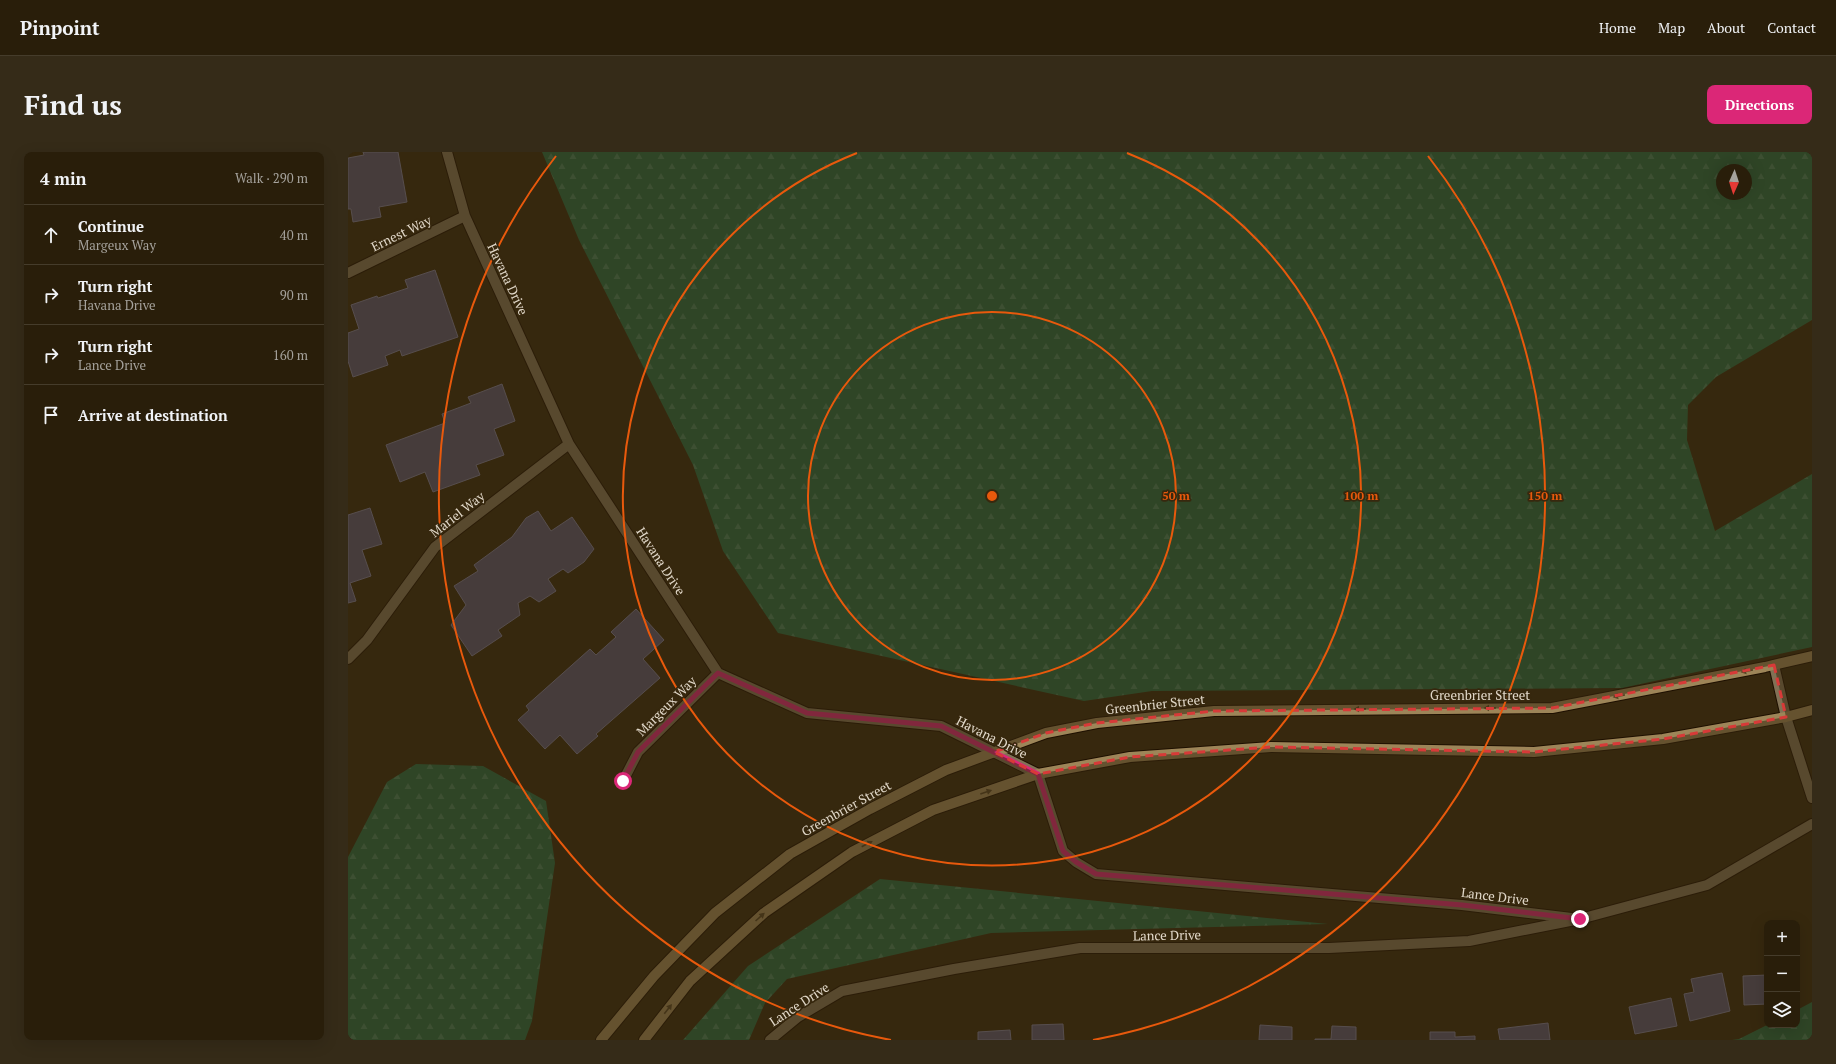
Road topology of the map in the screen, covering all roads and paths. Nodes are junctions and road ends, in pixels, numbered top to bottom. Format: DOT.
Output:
graph roads {
  1 [pos="447,152"];
  2 [pos="465,216"];
  3 [pos="348,273"];
  4 [pos="569,444"];
  5 [pos="1812,656"];
  6 [pos="348,659"];
  7 [pos="1774,665"];
  8 [pos="718,673"];
  9 [pos="1812,710"];
  10 [pos="1786,717"];
  11 [pos="994,752"];
  12 [pos="1038,774"];
  13 [pos="623,781"];
  14 [pos="1812,798"];
  15 [pos="1812,824"];
  16 [pos="1580,919"];
  17 [pos="600,1040"];
  18 [pos="644,1040"];
  19 [pos="770,1040"];
  1 -- 2 [label="street, Havana Drive"];
  2 -- 3 [label="street, Ernest Way"];
  2 -- 4 [label="street, Havana Drive"];
  4 -- 6 [label="street, Mariel Way"];
  4 -- 8 [label="street, Havana Drive"];
  5 -- 7 [label="main road, Greenbrier Street"];
  7 -- 10 [label="street"];
  7 -- 11 [label="main road, Greenbrier Street, one-way"];
  8 -- 11 [label="street, Havana Drive"];
  8 -- 13 [label="street, Margeux Way"];
  9 -- 10 [label="main road"];
  10 -- 12 [label="main road"];
  10 -- 14 [label="street"];
  11 -- 12 [label="street, Havana Drive"];
  11 -- 17 [label="main road, Greenbrier Street"];
  12 -- 16 [label="street, Lance Drive"];
  18 -- 12 [label="main road, one-way"];
  15 -- 16 [label="street, Lance Drive"];
  16 -- 19 [label="street, Lance Drive"];
}
